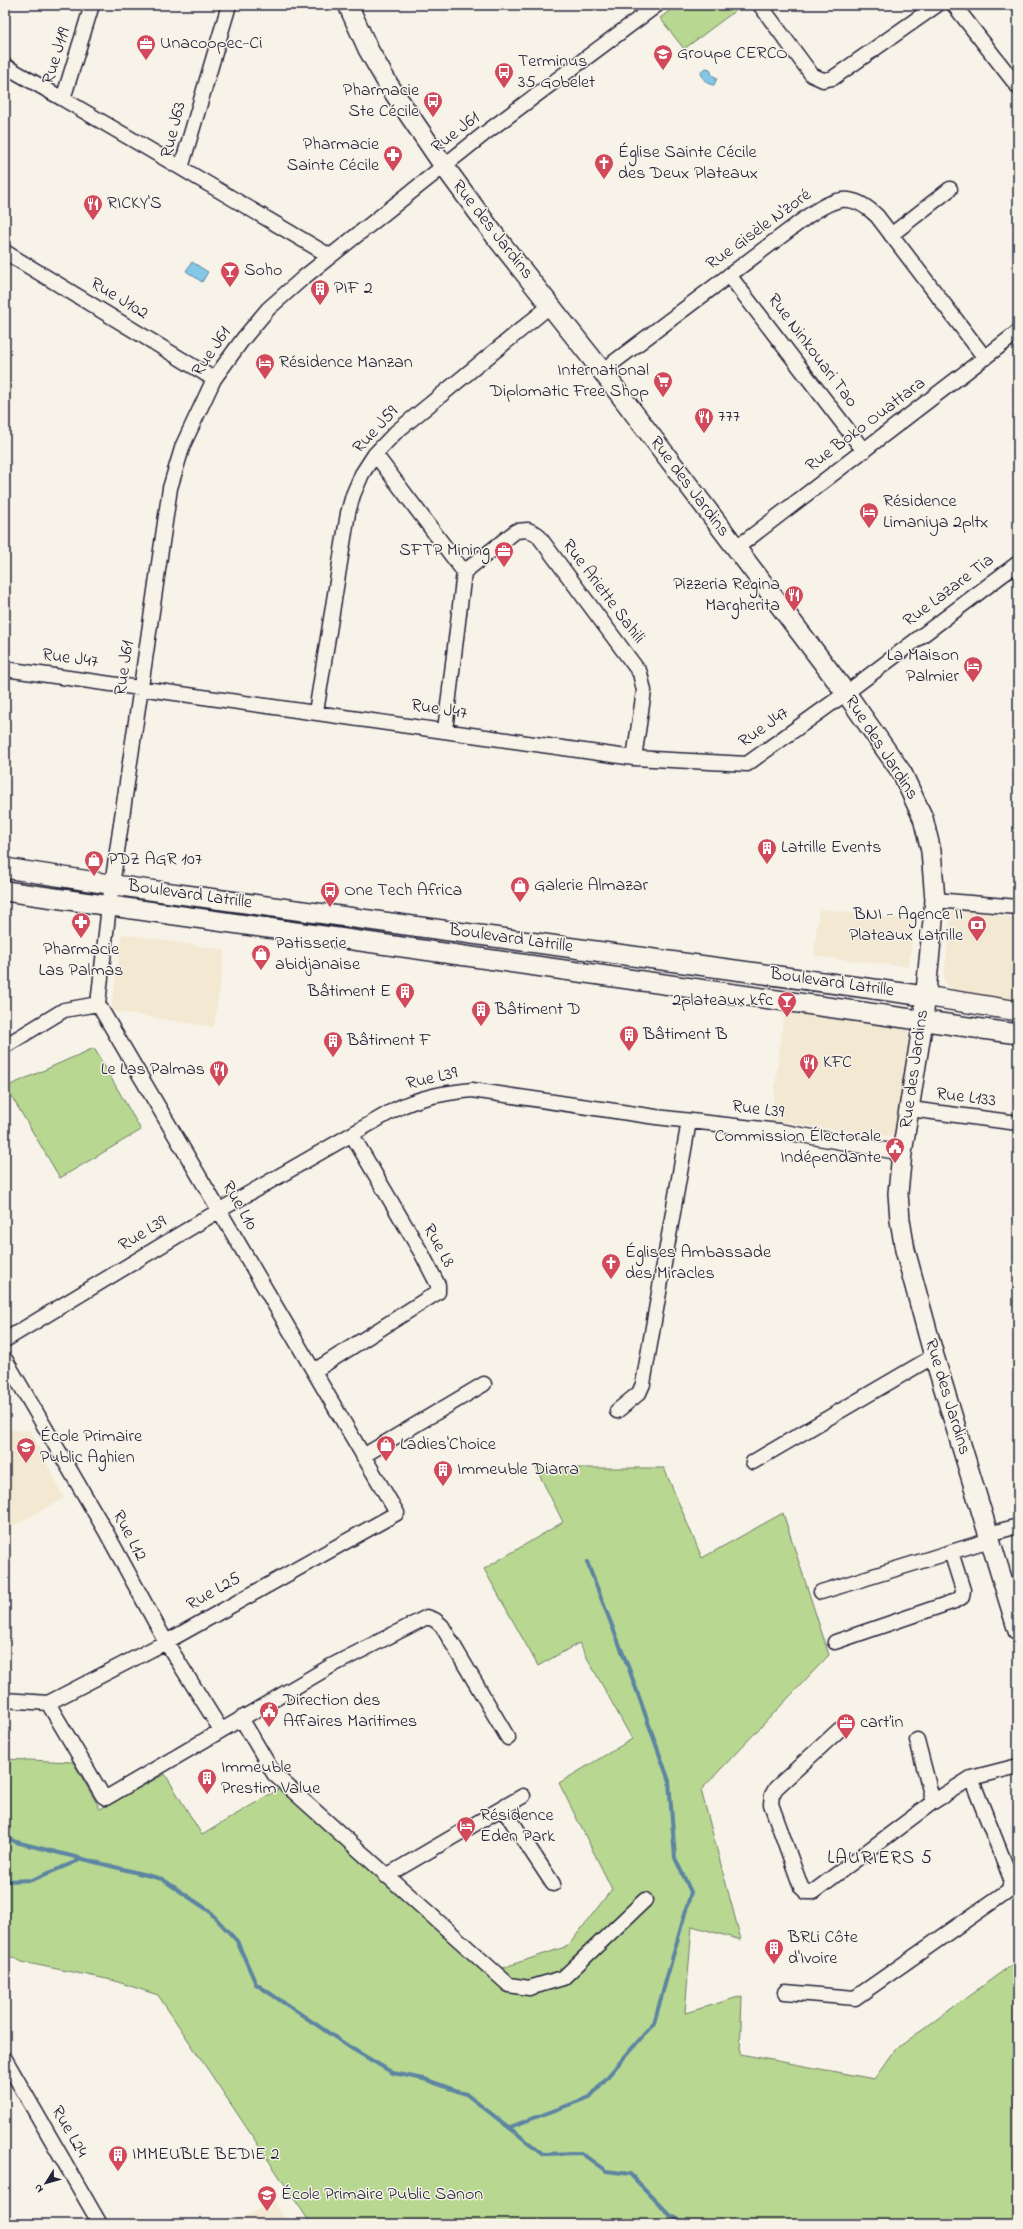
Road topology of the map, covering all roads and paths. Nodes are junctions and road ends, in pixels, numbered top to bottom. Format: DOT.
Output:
graph roads {
  1 [pos="92,5"];
  2 [pos="229,5"];
  3 [pos="348,5"];
  4 [pos="657,5"];
  5 [pos="937,5"];
  6 [pos="954,5"];
  7 [pos="766,7"];
  8 [pos="5,66"];
  9 [pos="1018,87"];
  10 [pos="63,100"];
  11 [pos="444,166"];
  12 [pos="181,168"];
  13 [pos="950,189"];
  14 [pos="891,234"];
  15 [pos="5,252"];
  16 [pos="330,256"];
  17 [pos="730,275"];
  18 [pos="551,306"];
  19 [pos="1018,332"];
  20 [pos="985,358"];
  21 [pos="602,371"];
  22 [pos="214,379"];
  23 [pos="864,451"];
  24 [pos="375,454"];
  25 [pos="735,549"];
  26 [pos="1018,563"];
  27 [pos="464,572"];
  28 [pos="5,669"];
  29 [pos="141,689"];
  30 [pos="846,693"];
  31 [pos="316,712"];
  32 [pos="444,730"];
  33 [pos="634,758"];
  34 [pos="5,868"];
  35 [pos="113,885"];
  36 [pos="5,891"];
  37 [pos="935,900"];
  38 [pos="109,906"];
  39 [pos="1018,908"];
  40 [pos="926,996"];
  41 [pos="98,1004"];
  42 [pos="1018,1010"];
  43 [pos="923,1021"];
  44 [pos="1018,1034"];
  45 [pos="5,1046"];
  46 [pos="910,1109"];
  47 [pos="689,1121"];
  48 [pos="1018,1123"];
  49 [pos="352,1135"];
  50 [pos="902,1153"];
  51 [pos="220,1210"];
  52 [pos="5,1340"];
  53 [pos="934,1356"];
  54 [pos="5,1359"];
  55 [pos="314,1372"];
  56 [pos="484,1384"];
  57 [pos="618,1411"];
  58 [pos="363,1456"];
  59 [pos="753,1462"];
  60 [pos="397,1513"];
  61 [pos="1018,1526"];
  62 [pos="989,1537"];
  63 [pos="951,1552"];
  64 [pos="821,1592"];
  65 [pos="1018,1631"];
  66 [pos="166,1642"];
  67 [pos="835,1642"];
  68 [pos="5,1700"];
  69 [pos="48,1703"];
  70 [pos="241,1718"];
  71 [pos="221,1730"];
  72 [pos="839,1730"];
  73 [pos="508,1738"];
  74 [pos="916,1740"];
  75 [pos="1018,1766"];
  76 [pos="971,1778"];
  77 [pos="524,1796"];
  78 [pos="933,1802"];
  79 [pos="503,1808"];
  80 [pos="386,1876"];
  81 [pos="553,1884"];
  82 [pos="645,1900"];
  83 [pos="785,1992"];
  84 [pos="5,2059"];
  85 [pos="100,2224"];
  1 -- 10 [label="street, Rue J119"];
  2 -- 12 [label="street, Rue J63"];
  3 -- 11 [label="main road, Rue des Jardins"];
  4 -- 11 [label="street, Rue J61"];
  5 -- 7 [label="street"];
  6 -- 9 [label="street"];
  8 -- 10 [label="street, Rue J119"];
  10 -- 12 [label="street"];
  11 -- 16 [label="street, Rue J61"];
  11 -- 18 [label="main road, Rue des Jardins"];
  12 -- 16 [label="street, Rue J63"];
  13 -- 14 [label="street"];
  14 -- 17 [label="street, Rue Gisèle N'zoré"];
  14 -- 20 [label="street, Rue Gisèle N'zoré"];
  15 -- 22 [label="street, Rue J102"];
  16 -- 22 [label="street, Rue J61"];
  17 -- 21 [label="street, Rue Gisèle N'zoré"];
  17 -- 23 [label="street, Rue Ninkouari Tao"];
  18 -- 21 [label="main road, Rue des Jardins"];
  18 -- 24 [label="street, Rue J59"];
  19 -- 20 [label="street, Rue Boko Ouattara"];
  20 -- 23 [label="street, Rue Boko Ouattara"];
  21 -- 25 [label="main road, Rue des Jardins"];
  22 -- 29 [label="street, Rue J61"];
  23 -- 25 [label="street, Rue Boko Ouattara"];
  24 -- 27 [label="street"];
  24 -- 31 [label="street, Rue J59"];
  25 -- 30 [label="main road, Rue des Jardins"];
  26 -- 30 [label="street, Rue Lazare Tia"];
  27 -- 32 [label="street"];
  27 -- 33 [label="street, Rue Ariette Sahili"];
  28 -- 29 [label="street, Rue J47"];
  29 -- 31 [label="street, Rue J47"];
  29 -- 35 [label="street, Rue J61"];
  30 -- 33 [label="street, Rue J47"];
  30 -- 37 [label="main road, Rue des Jardins"];
  31 -- 32 [label="street, Rue J47"];
  32 -- 33 [label="street, Rue J47"];
  34 -- 35 [label="main road, Boulevard Latrille"];
  35 -- 38 [label="street, Rue J61"];
  35 -- 40 [label="main road, Boulevard Latrille"];
  36 -- 38 [label="main road, Boulevard Latrille"];
  37 -- 39 [label="street"];
  37 -- 40 [label="main road, Rue des Jardins"];
  38 -- 41 [label="street"];
  38 -- 43 [label="main road, Boulevard Latrille"];
  40 -- 42 [label="main road, Boulevard Latrille"];
  40 -- 43 [label="main road, Rue des Jardins"];
  41 -- 45 [label="street"];
  41 -- 51 [label="street, Rue L10"];
  43 -- 44 [label="main road, Boulevard Latrille"];
  43 -- 46 [label="main road, Rue des Jardins"];
  46 -- 48 [label="street, Rue L133"];
  46 -- 50 [label="main road, Rue des Jardins"];
  47 -- 49 [label="street, Rue L39"];
  47 -- 50 [label="street, Rue L39"];
  47 -- 57 [label="street"];
  49 -- 51 [label="street, Rue L39"];
  49 -- 55 [label="street, Rue L8"];
  50 -- 53 [label="main road, Rue des Jardins"];
  51 -- 52 [label="street, Rue L39"];
  51 -- 55 [label="street, Rue L10"];
  53 -- 59 [label="street"];
  53 -- 62 [label="main road, Rue des Jardins"];
  54 -- 66 [label="street, Rue L12"];
  55 -- 58 [label="street, Rue L10"];
  56 -- 58 [label="street"];
  58 -- 60 [label="street, Rue L10"];
  60 -- 66 [label="street, Rue L25"];
  61 -- 62 [label="street"];
  62 -- 63 [label="street"];
  62 -- 65 [label="main road, Rue des Jardins"];
  63 -- 64 [label="street"];
  63 -- 67 [label="street"];
  66 -- 69 [label="street, Rue L25"];
  66 -- 71 [label="street, Rue L12"];
  68 -- 69 [label="street"];
  69 -- 71 [label="street"];
  70 -- 71 [label="street"];
  70 -- 73 [label="street"];
  70 -- 80 [label="street"];
  72 -- 78 [label="street"];
  74 -- 78 [label="street"];
  75 -- 76 [label="street"];
  76 -- 78 [label="street"];
  76 -- 83 [label="street"];
  77 -- 79 [label="street"];
  79 -- 80 [label="street"];
  79 -- 81 [label="street"];
  80 -- 82 [label="street"];
  84 -- 85 [label="street, Rue L24"];
}
